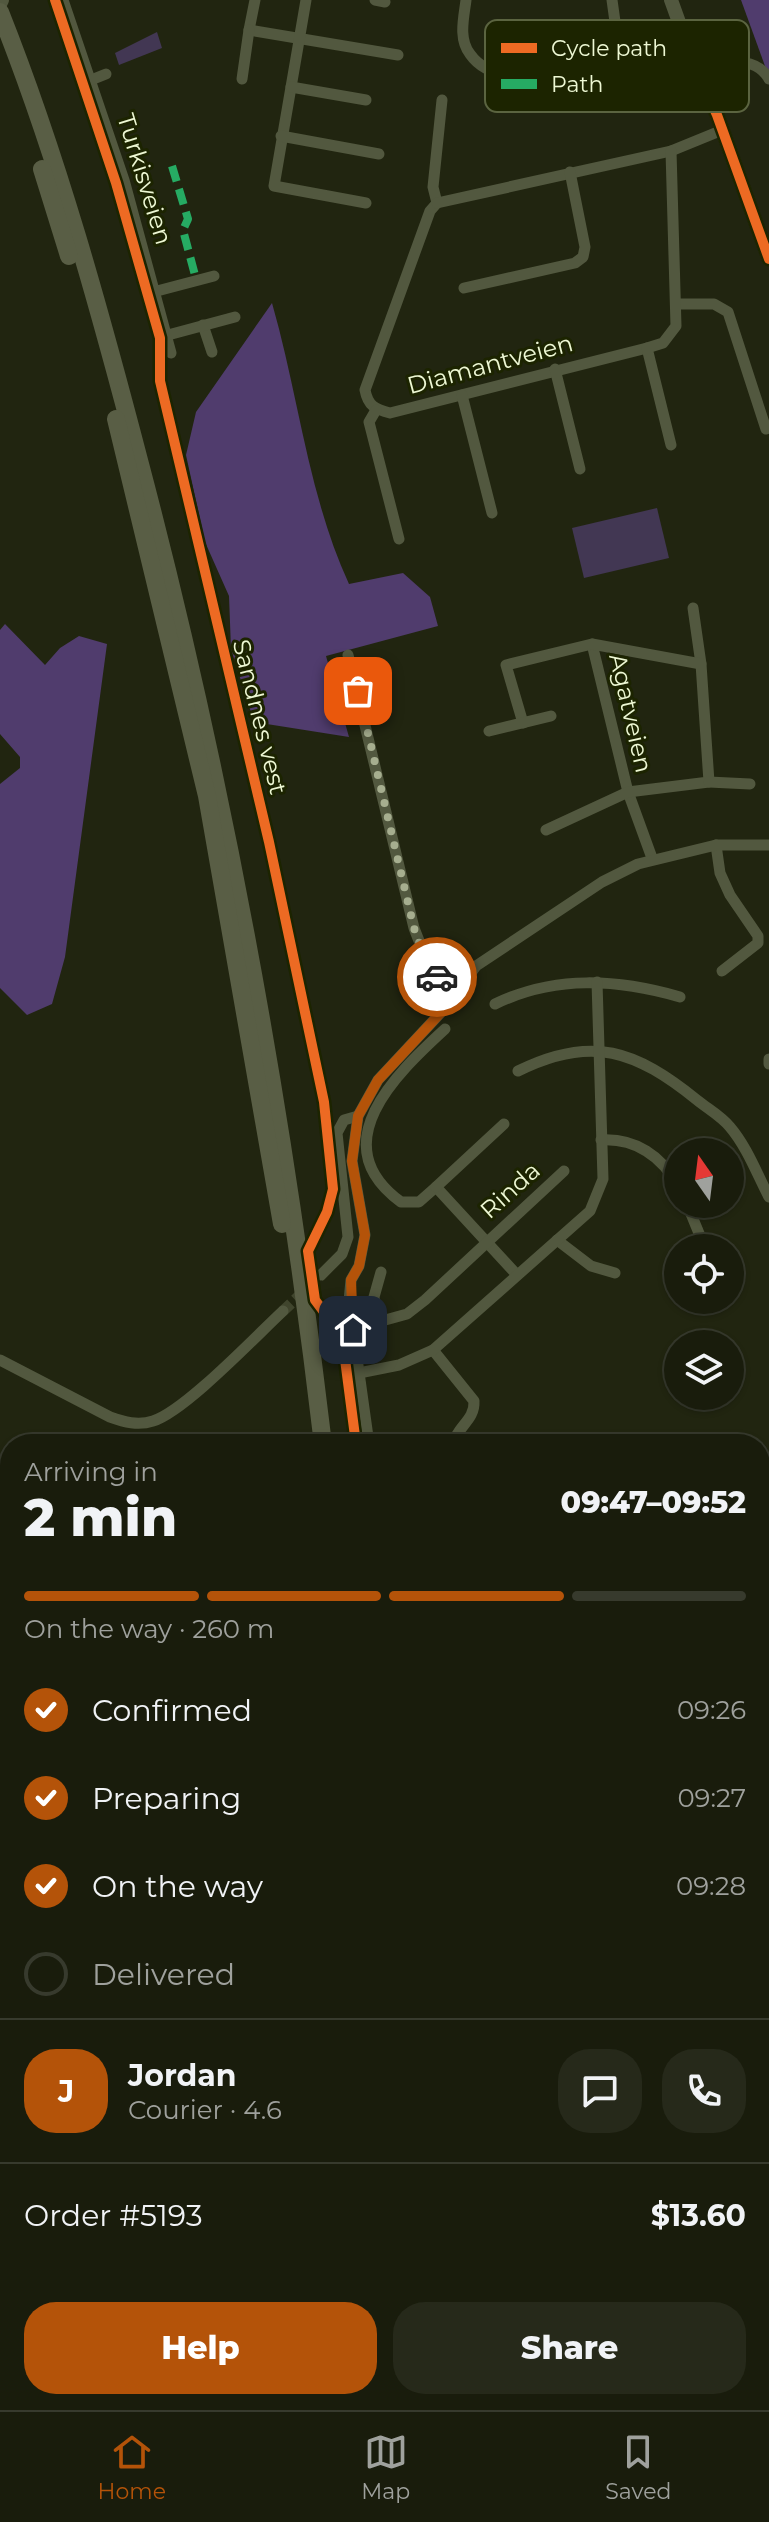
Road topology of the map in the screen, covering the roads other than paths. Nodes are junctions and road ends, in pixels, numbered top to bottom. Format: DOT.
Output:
graph roads {
  1 [pos="63,0"];
  2 [pos="255,0"];
  3 [pos="306,0"];
  4 [pos="466,0"];
  5 [pos="612,0"];
  6 [pos="673,0"];
  7 [pos="0,12"];
  8 [pos="615,20"];
  9 [pos="678,20"];
  10 [pos="249,30"];
  11 [pos="300,38"];
  12 [pos="0,46"];
  13 [pos="398,55"];
  14 [pos="485,64"];
  15 [pos="749,64"];
  16 [pos="106,74"];
  17 [pos="242,79"];
  18 [pos="769,79"];
  19 [pos="91,80"];
  20 [pos="291,87"];
  21 [pos="366,100"];
  22 [pos="442,100"];
  23 [pos="710,112"];
  24 [pos="720,131"];
  25 [pos="281,136"];
  26 [pos="671,151"];
  27 [pos="379,154"];
  28 [pos="570,172"];
  29 [pos="366,203"];
  30 [pos="437,203"];
  31 [pos="769,259"];
  32 [pos="214,276"];
  33 [pos="464,288"];
  34 [pos="157,291"];
  35 [pos="678,304"];
  36 [pos="235,317"];
  37 [pos="203,325"];
  38 [pos="168,335"];
  39 [pos="647,348"];
  40 [pos="212,352"];
  41 [pos="171,353"];
  42 [pos="555,369"];
  43 [pos="462,395"];
  44 [pos="376,410"];
  45 [pos="766,429"];
  46 [pos="671,445"];
  47 [pos="580,469"];
  48 [pos="492,513"];
  49 [pos="399,539"];
  50 [pos="693,608"];
  51 [pos="592,644"];
  52 [pos="348,655"];
  53 [pos="701,664"];
  54 [pos="551,716"];
  55 [pos="523,723"];
  56 [pos="489,731"];
  57 [pos="709,782"];
  58 [pos="750,784"];
  59 [pos="628,792"];
  60 [pos="546,830"];
  61 [pos="716,845"];
  62 [pos="769,845"];
  63 [pos="652,858"];
  64 [pos="722,971"];
  65 [pos="597,982"];
  66 [pos="454,993"];
  67 [pos="680,997"];
  68 [pos="495,1004"];
  69 [pos="445,1029"];
  70 [pos="598,1052"];
  71 [pos="518,1071"];
  72 [pos="358,1116"];
  73 [pos="504,1124"];
  74 [pos="601,1140"];
  75 [pos="664,1165"];
  76 [pos="564,1171"];
  77 [pos="436,1187"];
  78 [pos="769,1197"];
  79 [pos="557,1240"];
  80 [pos="486,1242"];
  81 [pos="381,1272"];
  82 [pos="615,1273"];
  83 [pos="321,1275"];
  84 [pos="517,1275"];
  85 [pos="283,1311"];
  86 [pos="378,1322"];
  87 [pos="381,1346"];
  88 [pos="433,1350"];
  89 [pos="0,1360"];
  90 [pos="359,1373"];
  91 [pos="310,1434"];
  92 [pos="322,1434"];
  93 [pos="368,1434"];
  94 [pos="457,1434"];
  1 -- 19 [label="street, Turkisveien"];
  2 -- 10 [label="street"];
  3 -- 11 [label="street"];
  4 -- 14 [label="street"];
  5 -- 8 [label="street"];
  6 -- 9 [label="street"];
  7 -- 92 [label="highway"];
  10 -- 11 [label="street"];
  10 -- 17 [label="street"];
  11 -- 13 [label="street"];
  11 -- 20 [label="street"];
  12 -- 91 [label="highway"];
  15 -- 18 [label="street"];
  16 -- 19 [label="street"];
  19 -- 34 [label="street, Turkisveien"];
  20 -- 21 [label="street"];
  20 -- 25 [label="street"];
  22 -- 30 [label="street, Diamantveien"];
  23 -- 24 [label="street"];
  24 -- 26 [label="street"];
  24 -- 31 [label="street"];
  25 -- 27 [label="street"];
  25 -- 29 [label="street"];
  26 -- 28 [label="street"];
  26 -- 35 [label="street, Diamantveien"];
  28 -- 30 [label="street"];
  28 -- 33 [label="street"];
  30 -- 44 [label="street, Diamantveien"];
  32 -- 34 [label="street"];
  34 -- 38 [label="street, Turkisveien"];
  35 -- 39 [label="street, Diamantveien"];
  35 -- 45 [label="street"];
  36 -- 37 [label="street"];
  37 -- 38 [label="street"];
  37 -- 40 [label="street"];
  38 -- 41 [label="street, Turkisveien"];
  39 -- 42 [label="street, Diamantveien"];
  39 -- 46 [label="street"];
  42 -- 43 [label="street, Diamantveien"];
  42 -- 47 [label="street"];
  43 -- 44 [label="street, Diamantveien"];
  43 -- 48 [label="street"];
  44 -- 49 [label="street"];
  50 -- 53 [label="street"];
  51 -- 53 [label="street, Agatveien"];
  51 -- 55 [label="street, Agatveien"];
  51 -- 59 [label="street, Agatveien"];
  52 -- 66 [label="street"];
  53 -- 57 [label="street"];
  54 -- 55 [label="street"];
  55 -- 56 [label="street"];
  57 -- 58 [label="street, Agatveien"];
  57 -- 59 [label="street, Agatveien"];
  59 -- 60 [label="street, Agatveien"];
  59 -- 63 [label="street, Agatveien"];
  61 -- 62 [label="street"];
  61 -- 63 [label="street"];
  61 -- 64 [label="street"];
  63 -- 66 [label="street"];
  65 -- 67 [label="street"];
  65 -- 68 [label="street"];
  65 -- 70 [label="street"];
  66 -- 72 [label="street"];
  69 -- 77 [label="street"];
  70 -- 71 [label="street"];
  70 -- 74 [label="street"];
  70 -- 78 [label="street"];
  72 -- 83 [label="street"];
  72 -- 90 [label="street"];
  73 -- 77 [label="street"];
  74 -- 75 [label="street"];
  74 -- 79 [label="street"];
  76 -- 80 [label="street, Rinda"];
  77 -- 80 [label="street, Rinda"];
  79 -- 82 [label="street"];
  79 -- 84 [label="street"];
  80 -- 84 [label="street, Rinda"];
  80 -- 86 [label="street, Rinda"];
  81 -- 86 [label="street"];
  84 -- 88 [label="street"];
  85 -- 89 [label="street"];
  86 -- 87 [label="street"];
  88 -- 90 [label="street"];
  88 -- 94 [label="street"];
  90 -- 93 [label="street"];
}
